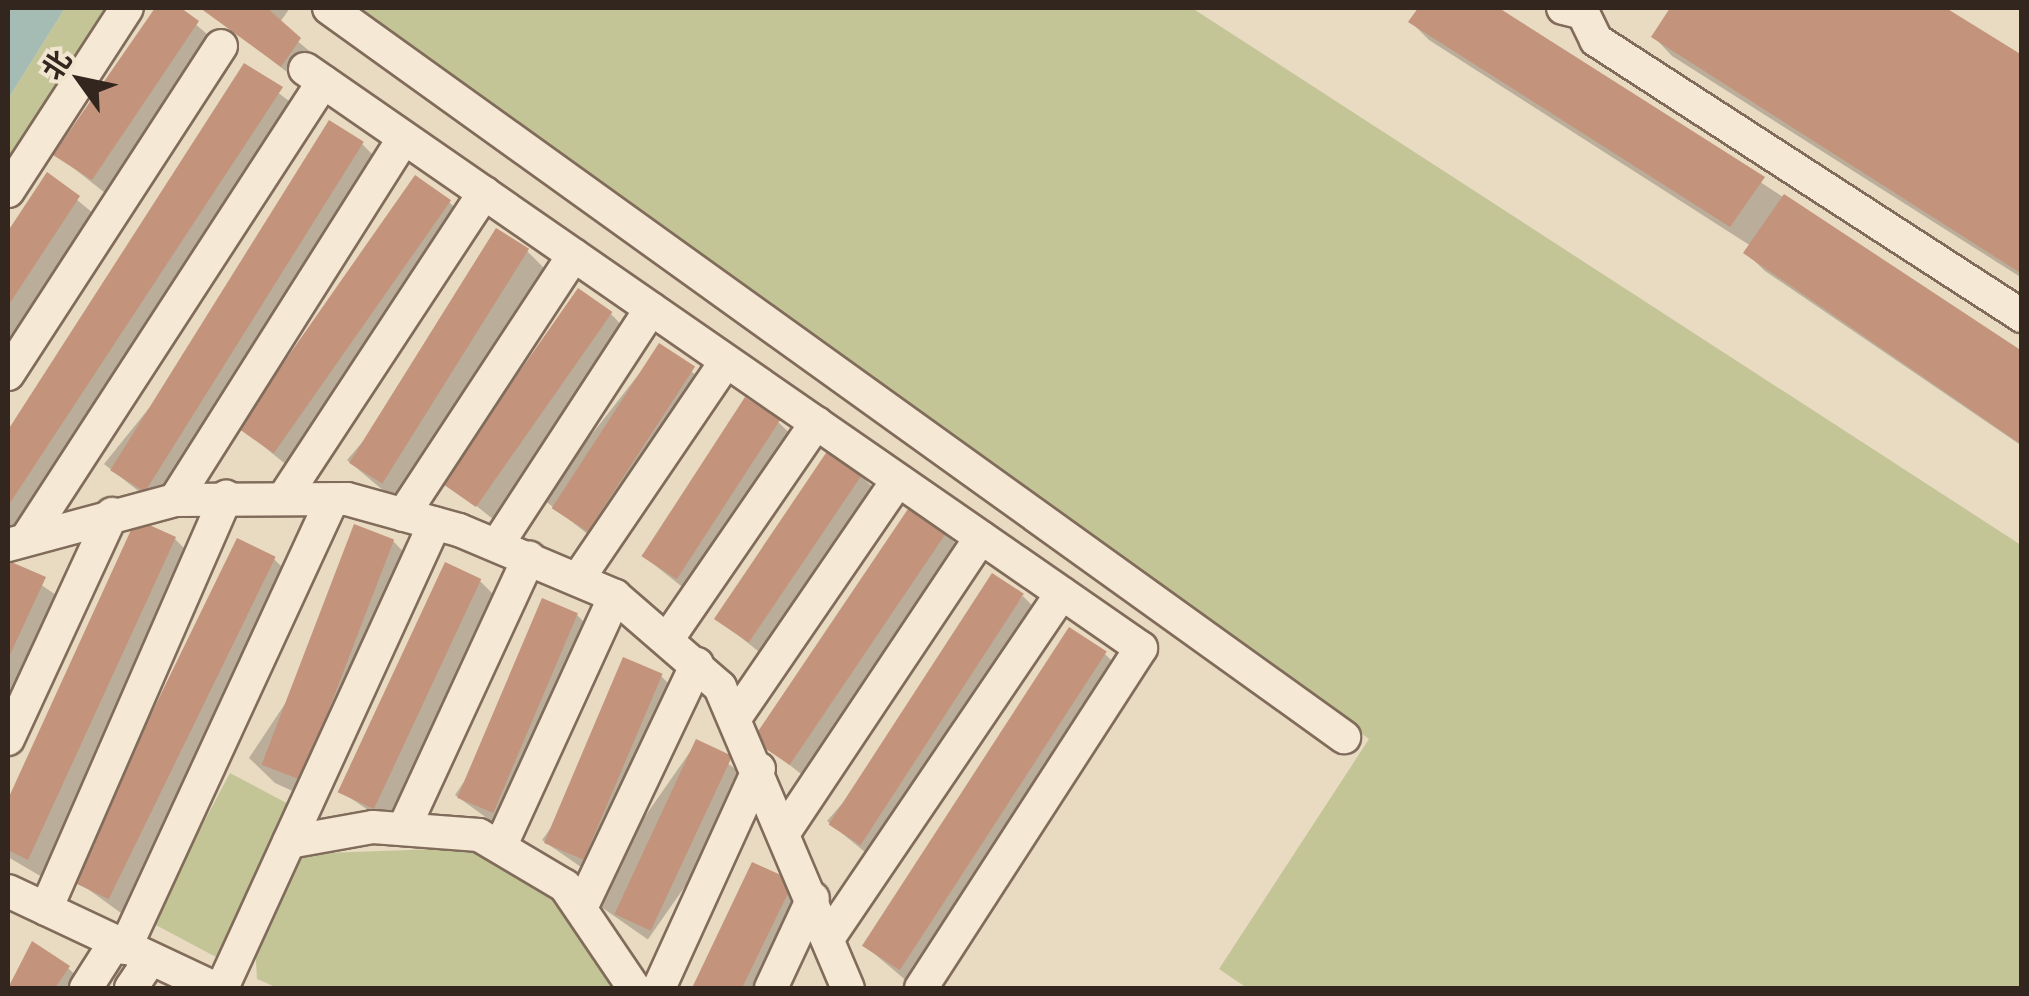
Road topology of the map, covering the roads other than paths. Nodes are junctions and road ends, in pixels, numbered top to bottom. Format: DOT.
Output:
graph roads {
  1 [pos="127,8"];
  2 [pos="328,8"];
  3 [pos="1577,9"];
  4 [pos="221,46"];
  5 [pos="404,138"];
  6 [pos="8,191"];
  7 [pos="484,193"];
  8 [pos="574,255"];
  9 [pos="650,308"];
  10 [pos="2022,316"];
  11 [pos="726,361"];
  12 [pos="8,374"];
  13 [pos="816,423"];
  14 [pos="898,480"];
  15 [pos="285,496"];
  16 [pos="226,497"];
  17 [pos="332,499"];
  18 [pos="175,500"];
  19 [pos="112,514"];
  20 [pos="419,519"];
  21 [pos="981,537"];
  22 [pos="17,542"];
  23 [pos="497,544"];
  24 [pos="529,558"];
  25 [pos="578,579"];
  26 [pos="1062,593"];
  27 [pos="616,596"];
  28 [pos="669,637"];
  29 [pos="696,664"];
  30 [pos="735,718"];
  31 [pos="1344,737"];
  32 [pos="8,739"];
  33 [pos="759,770"];
  34 [pos="404,828"];
  35 [pos="786,831"];
  36 [pos="289,842"];
  37 [pos="501,845"];
  38 [pos="813,898"];
  39 [pos="21,906"];
  40 [pos="582,906"];
  41 [pos="828,937"];
  42 [pos="130,951"];
  43 [pos="86,988"];
  44 [pos="131,988"];
  45 [pos="214,988"];
  46 [pos="222,988"];
  47 [pos="634,988"];
  48 [pos="659,988"];
  49 [pos="771,988"];
  50 [pos="848,988"];
  51 [pos="921,988"];
  1 -- 6 [label="street"];
  2 -- 31 [label="street"];
  3 -- 10 [label="street"];
  4 -- 12 [label="street"];
  5 -- 7 [label="street"];
  5 -- 18 [label="street"];
  5 -- 22 [label="street"];
  7 -- 8 [label="street"];
  7 -- 15 [label="street"];
  8 -- 9 [label="street"];
  8 -- 20 [label="street"];
  9 -- 11 [label="street"];
  9 -- 23 [label="street"];
  11 -- 13 [label="street"];
  11 -- 25 [label="street"];
  13 -- 14 [label="street"];
  13 -- 28 [label="street"];
  14 -- 21 [label="street"];
  14 -- 30 [label="street"];
  15 -- 16 [label="street"];
  15 -- 17 [label="street"];
  16 -- 18 [label="street"];
  16 -- 39 [label="street"];
  17 -- 20 [label="street"];
  17 -- 42 [label="street"];
  18 -- 19 [label="street"];
  19 -- 22 [label="street"];
  19 -- 32 [label="street"];
  20 -- 23 [label="street"];
  20 -- 36 [label="street"];
  21 -- 26 [label="street"];
  21 -- 35 [label="street"];
  23 -- 24 [label="street"];
  24 -- 25 [label="street"];
  24 -- 34 [label="street"];
  25 -- 27 [label="street"];
  26 -- 41 [label="street"];
  26 -- 51 [label="street"];
  27 -- 28 [label="street"];
  27 -- 37 [label="street"];
  28 -- 29 [label="street"];
  29 -- 30 [label="street"];
  29 -- 40 [label="street"];
  30 -- 33 [label="street"];
  33 -- 35 [label="street"];
  33 -- 48 [label="street"];
  34 -- 36 [label="street"];
  34 -- 37 [label="street"];
  35 -- 38 [label="street"];
  36 -- 46 [label="street"];
  37 -- 40 [label="street"];
  38 -- 41 [label="street"];
  38 -- 49 [label="street"];
  39 -- 42 [label="street"];
  40 -- 47 [label="street"];
  41 -- 50 [label="street"];
  42 -- 43 [label="street"];
  42 -- 44 [label="street"];
  42 -- 45 [label="street"];
}
